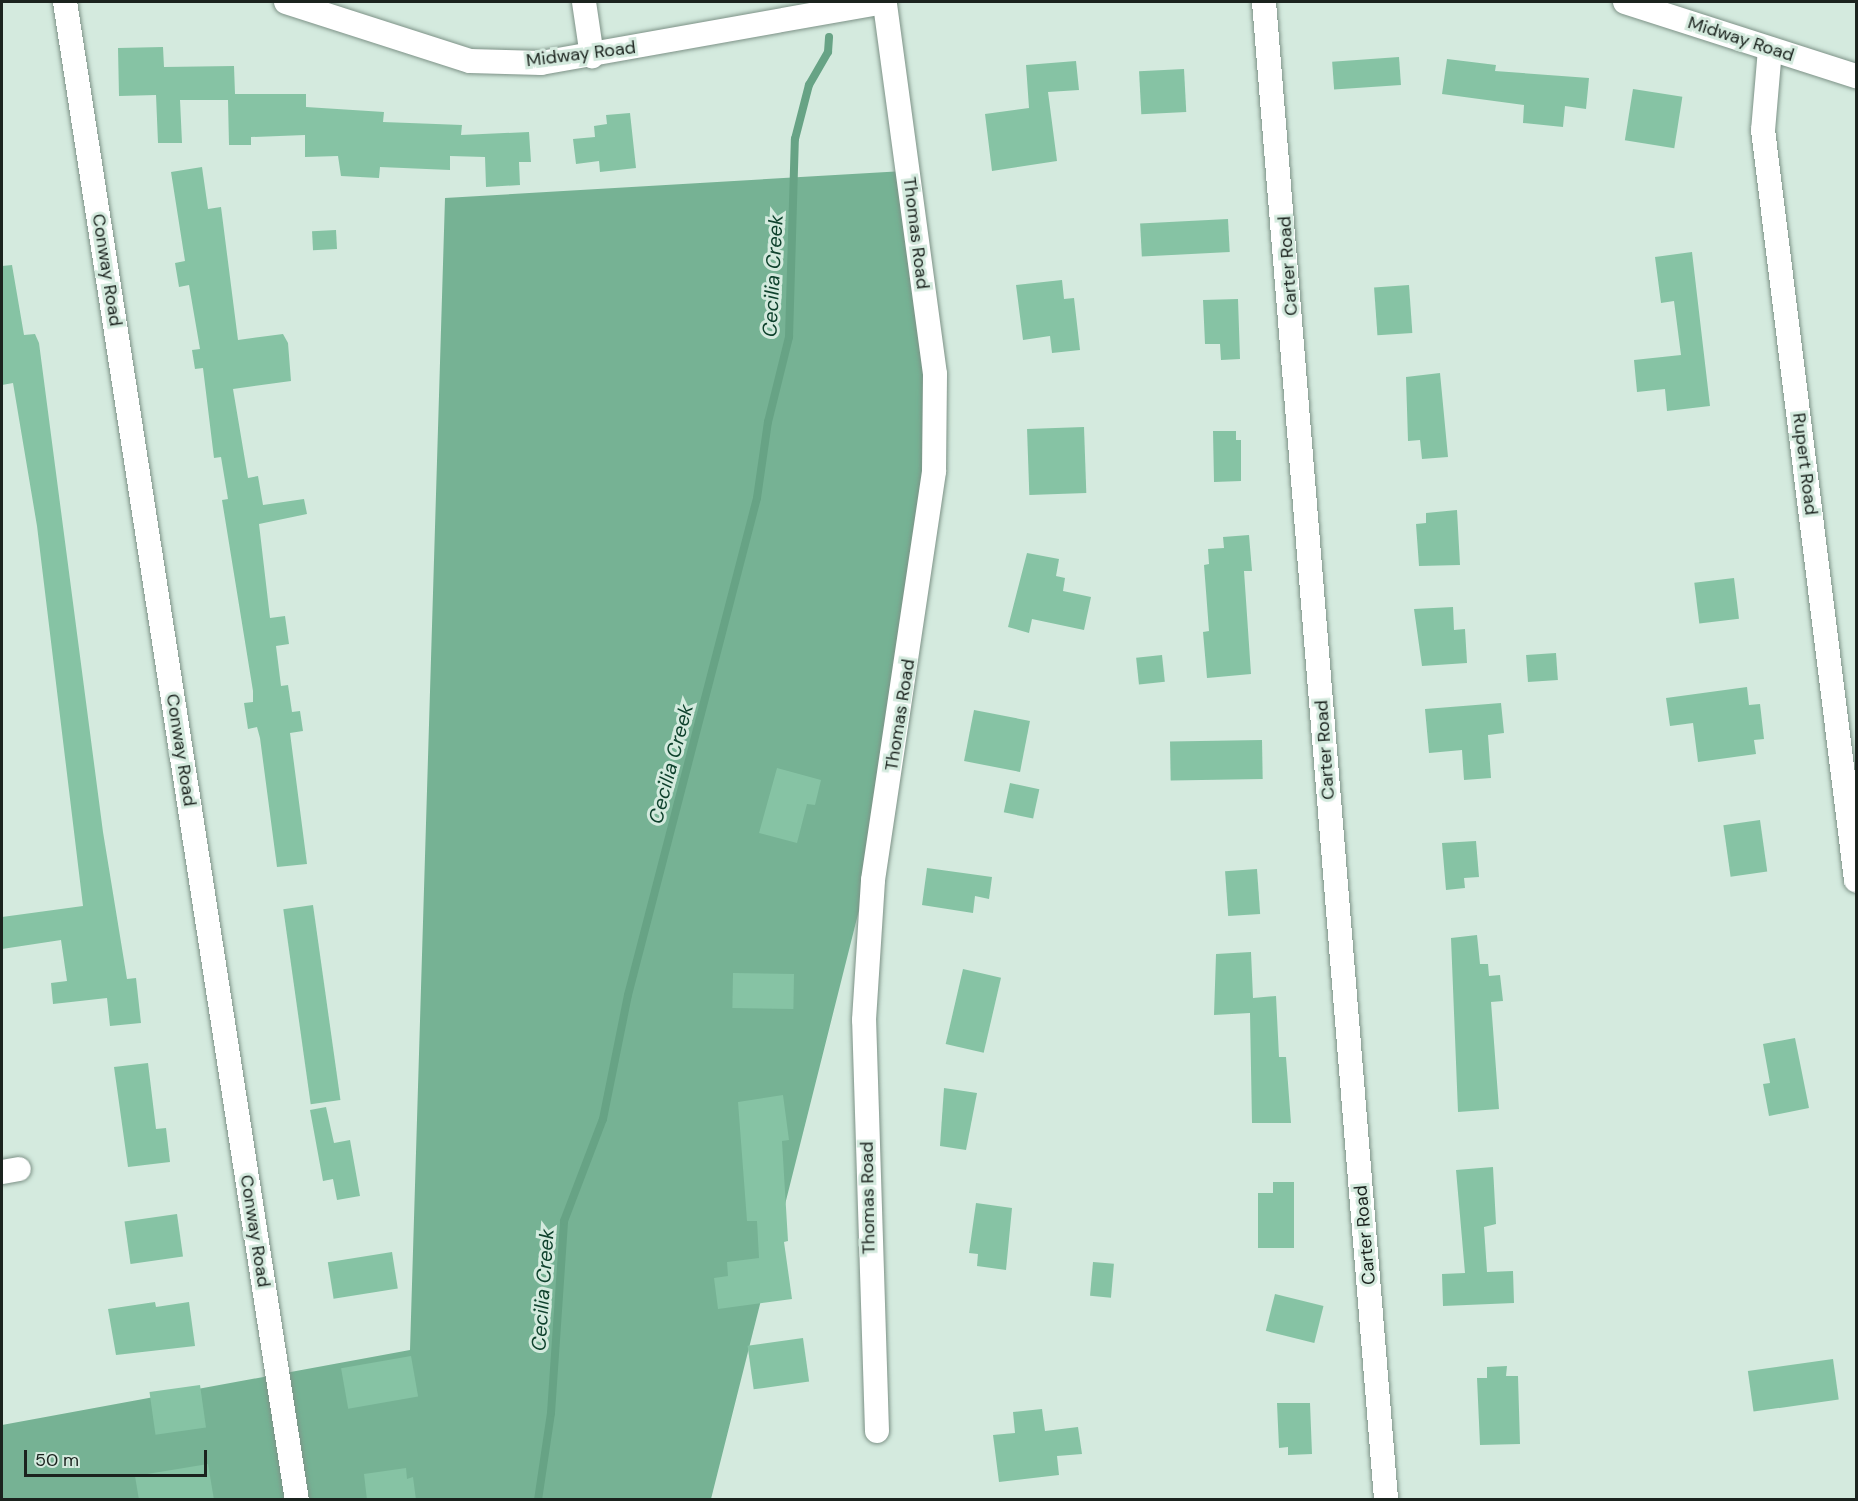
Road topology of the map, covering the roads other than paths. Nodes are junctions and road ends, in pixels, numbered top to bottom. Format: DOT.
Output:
graph roads {
  1 [pos="66,2"];
  2 [pos="286,2"];
  3 [pos="584,2"];
  4 [pos="884,2"];
  5 [pos="1264,2"];
  6 [pos="1625,2"];
  7 [pos="1770,49"];
  8 [pos="592,56"];
  9 [pos="1857,76"];
  10 [pos="1857,880"];
  11 [pos="877,1431"];
  12 [pos="297,1500"];
  13 [pos="1386,1500"];
  1 -- 12 [label="street, Conway Road"];
  2 -- 8 [label="street, Midway Road"];
  3 -- 8 [label="street"];
  4 -- 8 [label="street, Midway Road"];
  4 -- 11 [label="street, Thomas Road"];
  5 -- 13 [label="street, Carter Road"];
  6 -- 7 [label="street, Midway Road"];
  7 -- 9 [label="street, Midway Road"];
  7 -- 10 [label="street, Rupert Road"];
}
